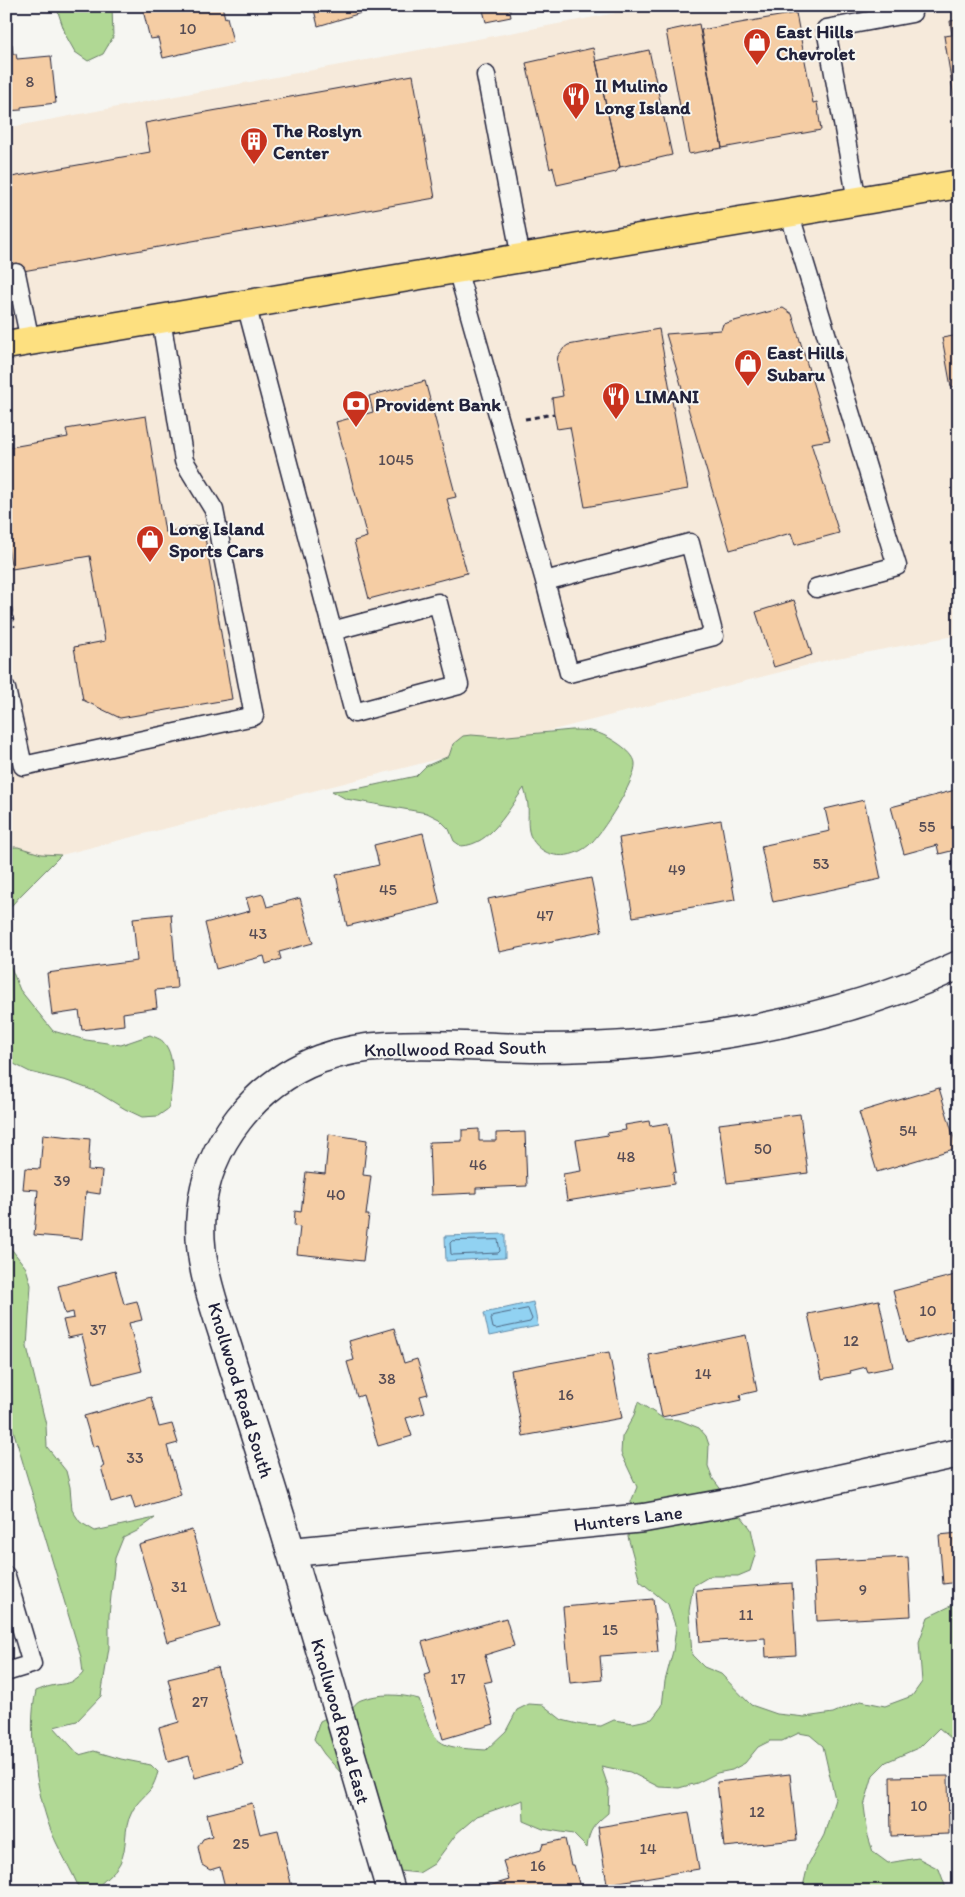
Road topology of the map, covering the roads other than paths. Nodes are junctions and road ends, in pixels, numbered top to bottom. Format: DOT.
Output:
graph roads {
  1 [pos="912,13"];
  2 [pos="486,75"];
  3 [pos="959,184"];
  4 [pos="857,201"];
  5 [pos="789,212"];
  6 [pos="521,258"];
  7 [pos="457,268"];
  8 [pos="16,273"];
  9 [pos="246,304"];
  10 [pos="161,319"];
  11 [pos="18,343"];
  12 [pos="545,581"];
  13 [pos="816,588"];
  14 [pos="332,631"];
  15 [pos="6,689"];
  16 [pos="959,965"];
  17 [pos="959,1453"];
  18 [pos="292,1552"];
  19 [pos="6,1576"];
  20 [pos="6,1672"];
  21 [pos="391,1891"];
  1 -- 4 [label="lane"];
  2 -- 6 [label="lane"];
  3 -- 4 [label="main road"];
  4 -- 5 [label="main road"];
  5 -- 6 [label="main road"];
  5 -- 13 [label="lane"];
  6 -- 7 [label="main road"];
  7 -- 9 [label="main road"];
  7 -- 12 [label="lane"];
  8 -- 11 [label="lane"];
  9 -- 10 [label="main road"];
  9 -- 14 [label="lane"];
  10 -- 11 [label="main road"];
  10 -- 15 [label="lane"];
  12 -- 12 [label="lane"];
  14 -- 14 [label="lane"];
  16 -- 18 [label="street, Knollwood Road South"];
  17 -- 18 [label="street, Hunters Lane"];
  18 -- 21 [label="street, Knollwood Road East"];
  19 -- 20 [label="lane"];
}
